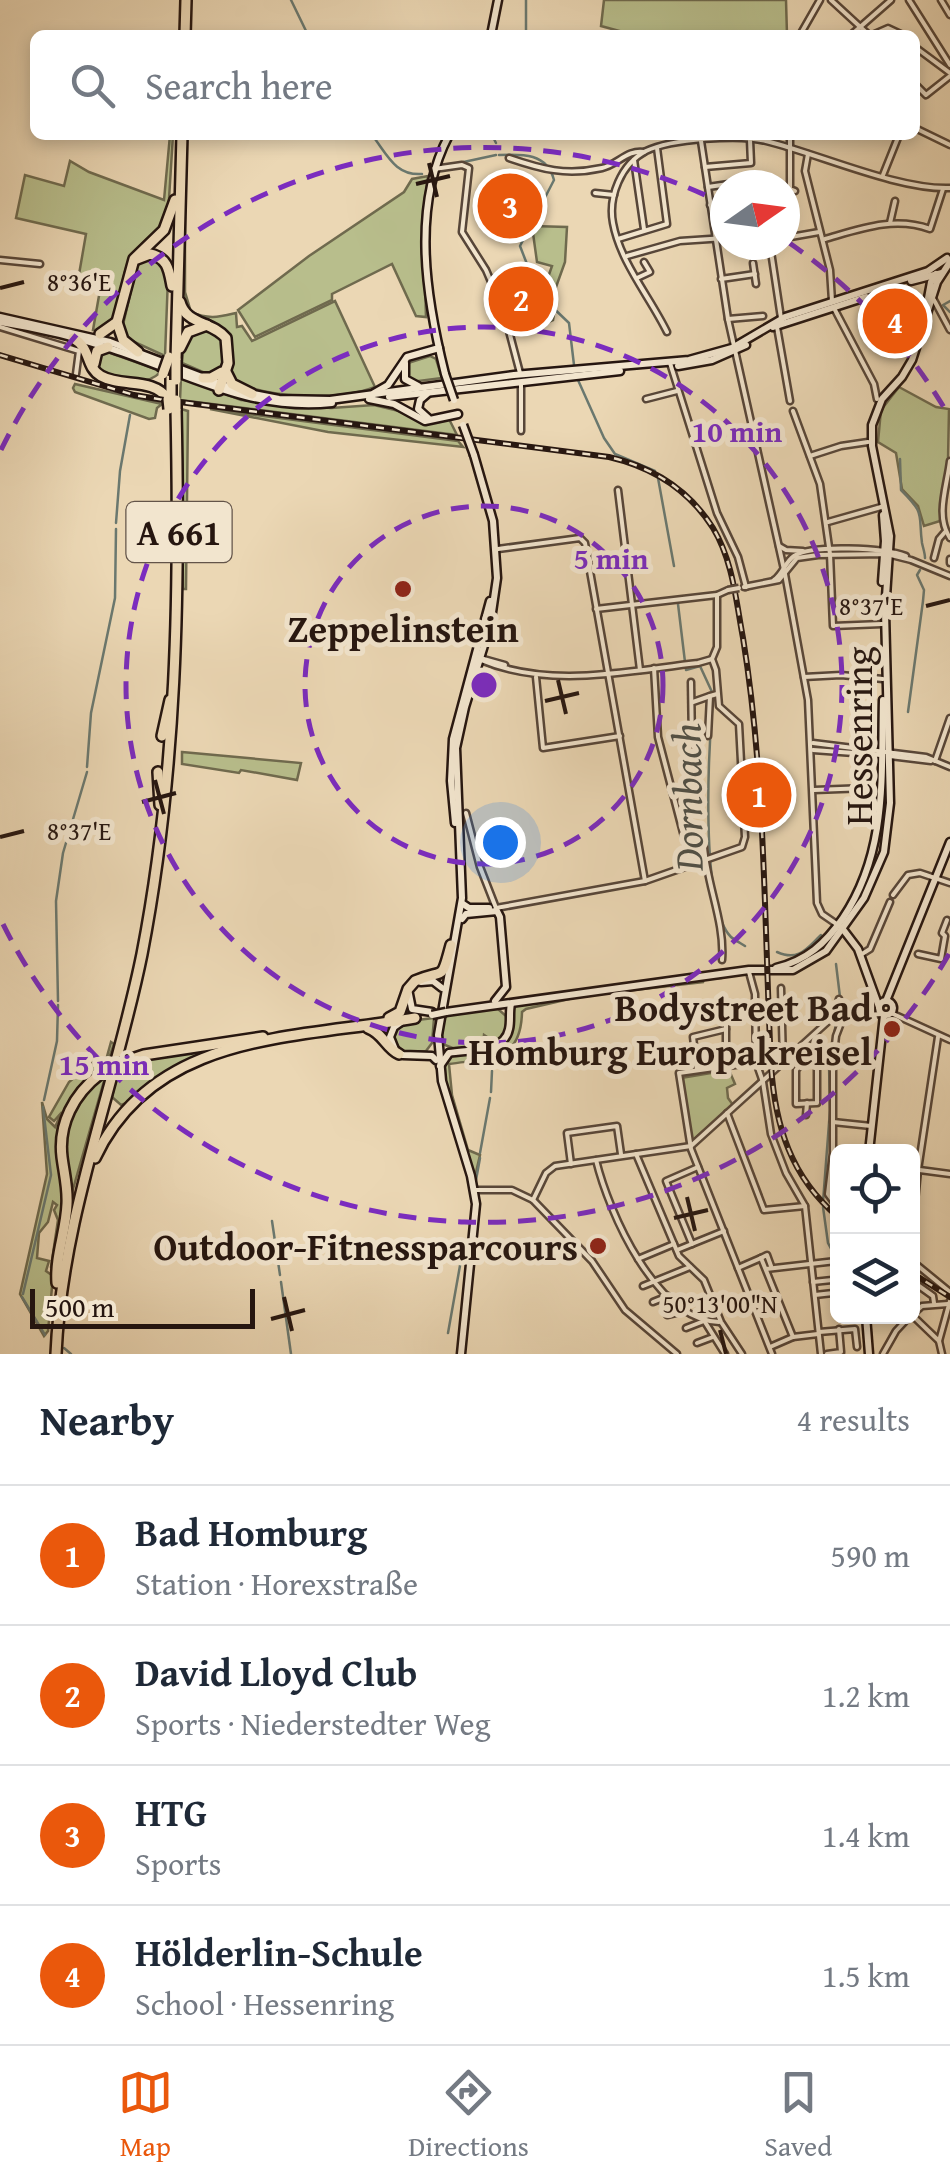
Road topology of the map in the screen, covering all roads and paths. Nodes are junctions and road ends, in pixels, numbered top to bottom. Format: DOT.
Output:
graph roads {
  1 [pos="184,0"];
  2 [pos="498,0"];
  3 [pos="820,0"];
  4 [pos="832,0"];
  5 [pos="891,0"];
  6 [pos="909,0"];
  7 [pos="940,0"];
  8 [pos="950,15"];
  9 [pos="860,26"];
  10 [pos="183,30"];
  11 [pos="491,30"];
  12 [pos="803,30"];
  13 [pos="856,30"];
  14 [pos="864,30"];
  15 [pos="920,52"];
  16 [pos="950,64"];
  17 [pos="950,74"];
  18 [pos="920,90"];
  19 [pos="920,130"];
  20 [pos="179,140"];
  21 [pos="179,140"];
  22 [pos="447,140"];
  23 [pos="726,140"];
  24 [pos="750,140"];
  25 [pos="754,140"];
  26 [pos="790,140"];
  27 [pos="897,140"];
  28 [pos="702,141"];
  29 [pos="950,145"];
  30 [pos="657,148"];
  31 [pos="790,148"];
  32 [pos="644,152"];
  33 [pos="808,154"];
  34 [pos="509,158"];
  35 [pos="634,160"];
  36 [pos="705,167"];
  37 [pos="434,169"];
  38 [pos="790,170"];
  39 [pos="883,175"];
  40 [pos="708,186"];
  41 [pos="950,188"];
  42 [pos="943,189"];
  43 [pos="595,193"];
  44 [pos="614,196"];
  45 [pos="174,200"];
  46 [pos="895,201"];
  47 [pos="710,204"];
  48 [pos="890,223"];
  49 [pos="644,229"];
  50 [pos="820,232"];
  51 [pos="800,235"];
  52 [pos="710,238"];
  53 [pos="618,240"];
  54 [pos="823,240"];
  55 [pos="627,256"];
  56 [pos="949,258"];
  57 [pos="0,260"];
  58 [pos="719,260"];
  59 [pos="771,260"];
  60 [pos="644,262"];
  61 [pos="753,263"];
  62 [pos="40,264"];
  63 [pos="132,266"];
  64 [pos="755,274"];
  65 [pos="919,277"];
  66 [pos="637,278"];
  67 [pos="722,279"];
  68 [pos="936,280"];
  69 [pos="756,284"];
  70 [pos="175,288"];
  71 [pos="833,306"];
  72 [pos="933,312"];
  73 [pos="764,316"];
  74 [pos="728,319"];
  75 [pos="0,322"];
  76 [pos="117,322"];
  77 [pos="777,322"];
  78 [pos="210,325"];
  79 [pos="950,330"];
  80 [pos="668,332"];
  81 [pos="100,334"];
  82 [pos="77,336"];
  83 [pos="108,347"];
  84 [pos="736,349"];
  85 [pos="440,351"];
  86 [pos="138,352"];
  87 [pos="670,365"];
  88 [pos="173,367"];
  89 [pos="96,371"];
  90 [pos="224,372"];
  91 [pos="76,374"];
  92 [pos="521,377"];
  93 [pos="203,378"];
  94 [pos="874,384"];
  95 [pos="145,385"];
  96 [pos="220,387"];
  97 [pos="428,390"];
  98 [pos="884,390"];
  99 [pos="678,391"];
  100 [pos="252,394"];
  101 [pos="369,397"];
  102 [pos="646,399"];
  103 [pos="876,400"];
  104 [pos="790,401"];
  105 [pos="172,404"];
  106 [pos="458,411"];
  107 [pos="793,411"];
  108 [pos="521,430"];
  109 [pos="868,442"];
  110 [pos="810,456"];
  111 [pos="950,462"];
  112 [pos="618,490"];
  113 [pos="881,507"];
  114 [pos="826,522"];
  115 [pos="946,532"];
  116 [pos="950,538"];
  117 [pos="778,544"];
  118 [pos="495,549"];
  119 [pos="808,551"];
  120 [pos="874,552"];
  121 [pos="830,553"];
  122 [pos="889,553"];
  123 [pos="934,558"];
  124 [pos="950,576"];
  125 [pos="783,578"];
  126 [pos="742,587"];
  127 [pos="717,595"];
  128 [pos="632,604"];
  129 [pos="596,609"];
  130 [pos="882,624"];
  131 [pos="480,657"];
  132 [pos="712,659"];
  133 [pos="492,662"];
  134 [pos="654,668"];
  135 [pos="640,670"];
  136 [pos="608,674"];
  137 [pos="536,675"];
  138 [pos="475,676"];
  139 [pos="804,676"];
  140 [pos="883,680"];
  141 [pos="691,682"];
  142 [pos="717,694"];
  143 [pos="710,696"];
  144 [pos="170,700"];
  145 [pos="692,702"];
  146 [pos="950,718"];
  147 [pos="691,734"];
  148 [pos="162,736"];
  149 [pos="620,736"];
  150 [pos="692,744"];
  151 [pos="813,747"];
  152 [pos="873,752"];
  153 [pos="886,754"];
  154 [pos="901,756"];
  155 [pos="170,760"];
  156 [pos="936,761"];
  157 [pos="950,767"];
  158 [pos="158,772"];
  159 [pos="173,772"];
  160 [pos="867,788"];
  161 [pos="814,790"];
  162 [pos="160,804"];
  163 [pos="172,809"];
  164 [pos="466,812"];
  165 [pos="950,842"];
  166 [pos="160,850"];
  167 [pos="710,858"];
  168 [pos="870,876"];
  169 [pos="936,878"];
  170 [pos="645,881"];
  171 [pos="950,883"];
  172 [pos="893,895"];
  173 [pos="462,898"];
  174 [pos="890,902"];
  175 [pos="498,913"];
  176 [pos="852,916"];
  177 [pos="826,918"];
  178 [pos="946,920"];
  179 [pos="841,927"];
  180 [pos="831,934"];
  181 [pos="853,940"];
  182 [pos="833,943"];
  183 [pos="452,949"];
  184 [pos="912,953"];
  185 [pos="860,955"];
  186 [pos="722,960"];
  187 [pos="770,970"];
  188 [pos="745,972"];
  189 [pos="506,983"];
  190 [pos="442,988"];
  191 [pos="781,988"];
  192 [pos="839,999"];
  193 [pos="516,1000"];
  194 [pos="496,1001"];
  195 [pos="481,1006"];
  196 [pos="886,1008"];
  197 [pos="444,1010"];
  198 [pos="426,1014"];
  199 [pos="838,1016"];
  200 [pos="726,1018"];
  201 [pos="510,1019"];
  202 [pos="382,1020"];
  203 [pos="355,1028"];
  204 [pos="726,1029"];
  205 [pos="435,1036"];
  206 [pos="938,1037"];
  207 [pos="261,1040"];
  208 [pos="950,1040"];
  209 [pos="456,1051"];
  210 [pos="792,1053"];
  211 [pos="399,1054"];
  212 [pos="420,1054"];
  213 [pos="783,1060"];
  214 [pos="438,1061"];
  215 [pos="756,1062"];
  216 [pos="802,1064"];
  217 [pos="726,1067"];
  218 [pos="696,1070"];
  219 [pos="763,1082"];
  220 [pos="806,1104"];
  221 [pos="727,1113"];
  222 [pos="806,1115"];
  223 [pos="833,1122"];
  224 [pos="871,1126"];
  225 [pos="831,1144"];
  226 [pos="870,1144"];
  227 [pos="919,1144"];
  228 [pos="691,1146"];
  229 [pos="636,1154"];
  230 [pos="621,1156"];
  231 [pos="596,1160"];
  232 [pos="571,1164"];
  233 [pos="830,1165"];
  234 [pos="698,1167"];
  235 [pos="920,1170"];
  236 [pos="950,1174"];
  237 [pos="496,1190"];
  238 [pos="80,1192"];
  239 [pos="476,1193"];
  240 [pos="830,1197"];
  241 [pos="533,1200"];
  242 [pos="722,1202"];
  243 [pos="714,1206"];
  244 [pos="805,1206"];
  245 [pos="474,1226"];
  246 [pos="724,1231"];
  247 [pos="692,1244"];
  248 [pos="676,1247"];
  249 [pos="638,1259"];
  250 [pos="830,1261"];
  251 [pos="811,1262"];
  252 [pos="691,1267"];
  253 [pos="768,1267"];
  254 [pos="738,1268"];
  255 [pos="920,1268"];
  256 [pos="830,1280"];
  257 [pos="654,1282"];
  258 [pos="813,1282"];
  259 [pos="57,1283"];
  260 [pos="643,1286"];
  261 [pos="920,1287"];
  262 [pos="950,1292"];
  263 [pos="830,1294"];
  264 [pos="814,1295"];
  265 [pos="668,1296"];
  266 [pos="653,1302"];
  267 [pos="934,1303"];
  268 [pos="949,1304"];
  269 [pos="920,1308"];
  270 [pos="684,1311"];
  271 [pos="667,1315"];
  272 [pos="704,1322"];
  273 [pos="722,1322"];
  274 [pos="920,1323"];
  275 [pos="867,1324"];
  276 [pos="902,1324"];
  277 [pos="686,1328"];
  278 [pos="839,1329"];
  279 [pos="819,1333"];
  280 [pos="713,1337"];
  281 [pos="793,1337"];
  282 [pos="938,1341"];
  283 [pos="698,1343"];
  284 [pos="857,1346"];
  285 [pos="770,1347"];
  286 [pos="54,1354"];
  287 [pos="461,1354"];
  288 [pos="677,1354"];
  289 [pos="725,1354"];
  290 [pos="742,1354"];
  291 [pos="772,1354"];
  292 [pos="824,1354"];
  293 [pos="870,1354"];
  294 [pos="883,1354"];
  295 [pos="942,1354"];
  1 -- 10 [label="highway"];
  2 -- 11 [label="street"];
  3 -- 12 [label="street"];
  4 -- 9 [label="street"];
  5 -- 9 [label="street"];
  6 -- 16 [label="street"];
  7 -- 8 [label="street"];
  9 -- 13 [label="street"];
  9 -- 14 [label="street"];
  15 -- 17 [label="street"];
  17 -- 18 [label="street"];
  19 -- 29 [label="street"];
  20 -- 45 [label="highway, A 661"];
  21 -- 70 [label="highway, A 661"];
  22 -- 37 [label="street"];
  23 -- 28 [label="street"];
  24 -- 36 [label="street"];
  25 -- 31 [label="street"];
  26 -- 31 [label="street"];
  27 -- 39 [label="street"];
  28 -- 30 [label="street"];
  28 -- 36 [label="street"];
  30 -- 32 [label="street"];
  30 -- 49 [label="street"];
  31 -- 33 [label="street"];
  31 -- 38 [label="street"];
  32 -- 34 [label="street"];
  32 -- 35 [label="street"];
  33 -- 39 [label="street"];
  33 -- 50 [label="street"];
  35 -- 44 [label="street"];
  35 -- 49 [label="street"];
  36 -- 40 [label="street"];
  37 -- 85 [label="street"];
  37 -- 92 [label="street"];
  39 -- 42 [label="street"];
  40 -- 47 [label="street"];
  41 -- 42 [label="street"];
  42 -- 48 [label="street"];
  43 -- 44 [label="street"];
  44 -- 53 [label="street"];
  45 -- 63 [label="highway, A 661"];
  45 -- 70 [label="highway, A 661"];
  46 -- 48 [label="street"];
  48 -- 54 [label="street"];
  49 -- 53 [label="street"];
  50 -- 51 [label="street"];
  50 -- 54 [label="street"];
  52 -- 55 [label="street"];
  53 -- 55 [label="street"];
  54 -- 71 [label="street"];
  55 -- 66 [label="street"];
  56 -- 65 [label="street"];
  56 -- 68 [label="street, Hessenring"];
  57 -- 62 [label="street"];
  58 -- 67 [label="street"];
  59 -- 77 [label="street"];
  60 -- 66 [label="street"];
  61 -- 64 [label="street"];
  63 -- 70 [label="highway"];
  63 -- 76 [label="highway"];
  64 -- 67 [label="street"];
  64 -- 69 [label="street"];
  65 -- 68 [label="street"];
  65 -- 71 [label="street"];
  66 -- 80 [label="street"];
  67 -- 74 [label="street"];
  68 -- 72 [label="street, Hessenring"];
  68 -- 98 [label="street, Hessenring"];
  70 -- 78 [label="highway"];
  70 -- 88 [label="highway, A 661"];
  70 -- 88 [label="highway, A 661"];
  71 -- 77 [label="street"];
  71 -- 94 [label="street"];
  72 -- 79 [label="street"];
  72 -- 122 [label="street, Hessenring"];
  73 -- 74 [label="street"];
  74 -- 84 [label="street"];
  75 -- 82 [label="street"];
  75 -- 91 [label="street"];
  76 -- 81 [label="highway"];
  76 -- 86 [label="highway"];
  77 -- 84 [label="street"];
  77 -- 104 [label="street"];
  78 -- 88 [label="highway"];
  78 -- 90 [label="highway"];
  81 -- 82 [label="street"];
  82 -- 83 [label="street"];
  82 -- 86 [label="street"];
  82 -- 89 [label="highway"];
  83 -- 89 [label="highway"];
  83 -- 96 [label="street"];
  84 -- 87 [label="street"];
  84 -- 117 [label="street"];
  85 -- 97 [label="street"];
  85 -- 101 [label="street"];
  85 -- 106 [label="street, bridge"];
  86 -- 93 [label="street"];
  87 -- 92 [label="street"];
  87 -- 99 [label="street"];
  88 -- 95 [label="highway"];
  88 -- 105 [label="highway, A 661"];
  89 -- 95 [label="highway"];
  90 -- 93 [label="highway"];
  90 -- 96 [label="highway"];
  90 -- 100 [label="highway"];
  92 -- 97 [label="street"];
  92 -- 108 [label="street"];
  93 -- 96 [label="street"];
  94 -- 98 [label="street"];
  94 -- 103 [label="street"];
  95 -- 105 [label="highway"];
  96 -- 100 [label="street"];
  96 -- 101 [label="street"];
  97 -- 101 [label="street"];
  97 -- 106 [label="street"];
  98 -- 103 [label="street, Hessenring"];
  99 -- 102 [label="street"];
  99 -- 126 [label="street"];
  100 -- 101 [label="street"];
  101 -- 106 [label="street"];
  103 -- 109 [label="street, Hessenring"];
  105 -- 144 [label="highway, A 661"];
  105 -- 155 [label="highway, A 661"];
  106 -- 118 [label="street, bridge"];
  107 -- 110 [label="street"];
  109 -- 110 [label="street"];
  109 -- 113 [label="street, Hessenring"];
  110 -- 114 [label="street"];
  111 -- 115 [label="street"];
  112 -- 128 [label="street"];
  113 -- 114 [label="street"];
  113 -- 122 [label="street, Hessenring"];
  114 -- 121 [label="street"];
  115 -- 116 [label="street"];
  115 -- 123 [label="street"];
  117 -- 119 [label="street"];
  117 -- 125 [label="street"];
  118 -- 129 [label="street"];
  118 -- 131 [label="street"];
  119 -- 121 [label="street"];
  119 -- 125 [label="street"];
  120 -- 121 [label="street"];
  120 -- 122 [label="street"];
  120 -- 122 [label="street"];
  121 -- 125 [label="street"];
  121 -- 130 [label="street"];
  122 -- 124 [label="street"];
  122 -- 130 [label="street, Hessenring"];
  122 -- 153 [label="street, Hessenring"];
  125 -- 126 [label="street"];
  125 -- 139 [label="street"];
  126 -- 127 [label="street, bridge"];
  127 -- 128 [label="street"];
  127 -- 132 [label="street"];
  128 -- 129 [label="street"];
  128 -- 135 [label="street"];
  129 -- 136 [label="street"];
  130 -- 140 [label="street, Hessenring"];
  131 -- 133 [label="street"];
  131 -- 138 [label="street"];
  131 -- 183 [label="street"];
  132 -- 134 [label="street"];
  132 -- 142 [label="street"];
  133 -- 137 [label="street"];
  133 -- 138 [label="street"];
  134 -- 135 [label="street"];
  134 -- 167 [label="street"];
  135 -- 136 [label="street"];
  136 -- 137 [label="street"];
  136 -- 149 [label="street"];
  137 -- 149 [label="street"];
  138 -- 173 [label="street"];
  139 -- 140 [label="street"];
  139 -- 151 [label="street"];
  140 -- 153 [label="street, Hessenring"];
  141 -- 145 [label="street"];
  142 -- 143 [label="street"];
  142 -- 167 [label="street"];
  143 -- 145 [label="street"];
  143 -- 147 [label="street"];
  144 -- 148 [label="highway"];
  144 -- 162 [label="highway, A 661"];
  145 -- 147 [label="street"];
  146 -- 156 [label="street"];
  147 -- 150 [label="street"];
  149 -- 170 [label="street"];
  151 -- 152 [label="street"];
  151 -- 161 [label="street"];
  152 -- 153 [label="street"];
  152 -- 153 [label="street"];
  153 -- 154 [label="street"];
  153 -- 154 [label="street"];
  153 -- 168 [label="street, Hessenring"];
  154 -- 156 [label="street"];
  155 -- 159 [label="highway"];
  155 -- 166 [label="highway, A 661"];
  156 -- 157 [label="street"];
  158 -- 162 [label="highway"];
  160 -- 161 [label="street"];
  161 -- 177 [label="street"];
  162 -- 259 [label="highway, A 661"];
  163 -- 166 [label="highway"];
  164 -- 175 [label="street"];
  165 -- 169 [label="street"];
  166 -- 238 [label="highway, A 661"];
  167 -- 170 [label="street"];
  167 -- 186 [label="street"];
  168 -- 176 [label="street, Hessenring"];
  168 -- 179 [label="street, Hessenring"];
  169 -- 171 [label="street"];
  169 -- 172 [label="street"];
  169 -- 184 [label="street"];
  170 -- 175 [label="street"];
  173 -- 175 [label="street"];
  173 -- 183 [label="street"];
  174 -- 185 [label="street"];
  175 -- 183 [label="street"];
  175 -- 189 [label="street"];
  176 -- 179 [label="street, Hessenring"];
  176 -- 181 [label="street"];
  177 -- 179 [label="street"];
  177 -- 180 [label="street"];
  178 -- 184 [label="street"];
  179 -- 180 [label="street, Hessenring"];
  179 -- 181 [label="street"];
  179 -- 182 [label="street, Hessenring"];
  180 -- 187 [label="street, Hessenring"];
  181 -- 182 [label="street"];
  181 -- 185 [label="street"];
  182 -- 187 [label="street, Hessenring"];
  183 -- 190 [label="street"];
  183 -- 197 [label="street"];
  183 -- 202 [label="highway"];
  184 -- 196 [label="street"];
  185 -- 196 [label="street"];
  187 -- 188 [label="street"];
  188 -- 193 [label="street"];
  188 -- 215 [label="street"];
  189 -- 193 [label="street"];
  189 -- 194 [label="street"];
  190 -- 198 [label="street"];
  190 -- 205 [label="street"];
  191 -- 213 [label="street"];
  192 -- 199 [label="street"];
  193 -- 194 [label="street"];
  193 -- 195 [label="street"];
  193 -- 201 [label="street"];
  194 -- 197 [label="street"];
  195 -- 197 [label="street"];
  195 -- 201 [label="street"];
  196 -- 199 [label="street"];
  196 -- 206 [label="street"];
  196 -- 224 [label="street"];
  197 -- 198 [label="street, bridge"];
  197 -- 209 [label="street"];
  197 -- 214 [label="street"];
  198 -- 202 [label="highway"];
  198 -- 203 [label="highway"];
  198 -- 211 [label="street"];
  199 -- 210 [label="street"];
  199 -- 223 [label="street"];
  200 -- 204 [label="street"];
  201 -- 209 [label="street"];
  202 -- 207 [label="highway"];
  203 -- 207 [label="highway"];
  203 -- 211 [label="highway"];
  204 -- 217 [label="street"];
  204 -- 218 [label="street"];
  205 -- 212 [label="street"];
  205 -- 214 [label="street"];
  206 -- 208 [label="street"];
  206 -- 227 [label="street"];
  207 -- 238 [label="highway"];
  207 -- 259 [label="highway, bridge"];
  209 -- 214 [label="street"];
  210 -- 213 [label="street"];
  210 -- 216 [label="street"];
  211 -- 212 [label="street"];
  212 -- 214 [label="street"];
  213 -- 219 [label="street"];
  214 -- 239 [label="street"];
  214 -- 239 [label="street"];
  215 -- 217 [label="street"];
  215 -- 219 [label="street"];
  216 -- 220 [label="street"];
  216 -- 220 [label="street"];
  217 -- 218 [label="street"];
  218 -- 228 [label="street"];
  219 -- 221 [label="street"];
  219 -- 244 [label="street"];
  220 -- 222 [label="street"];
  221 -- 228 [label="street"];
  221 -- 244 [label="street"];
  223 -- 224 [label="street"];
  223 -- 225 [label="street"];
  224 -- 226 [label="street"];
  228 -- 229 [label="street"];
  228 -- 234 [label="street"];
  229 -- 230 [label="street"];
  229 -- 248 [label="street"];
  230 -- 231 [label="street"];
  230 -- 232 [label="street"];
  231 -- 232 [label="street"];
  231 -- 249 [label="street"];
  232 -- 241 [label="street"];
  233 -- 240 [label="street"];
  234 -- 243 [label="street"];
  234 -- 247 [label="street"];
  235 -- 236 [label="street"];
  237 -- 239 [label="street"];
  237 -- 239 [label="street"];
  237 -- 241 [label="street"];
  238 -- 286 [label="highway, A 661"];
  239 -- 245 [label="street"];
  239 -- 245 [label="street"];
  241 -- 288 [label="street"];
  242 -- 243 [label="street"];
  243 -- 246 [label="street"];
  244 -- 251 [label="street"];
  245 -- 287 [label="street"];
  246 -- 247 [label="street"];
  246 -- 254 [label="street"];
  247 -- 248 [label="street"];
  248 -- 249 [label="street"];
  248 -- 252 [label="street"];
  249 -- 257 [label="street"];
  250 -- 251 [label="street"];
  251 -- 253 [label="street"];
  251 -- 258 [label="street"];
  252 -- 257 [label="street"];
  252 -- 273 [label="street"];
  253 -- 254 [label="street"];
  253 -- 281 [label="street"];
  254 -- 285 [label="street"];
  255 -- 262 [label="street"];
  256 -- 258 [label="street"];
  257 -- 260 [label="street"];
  257 -- 265 [label="street"];
  258 -- 264 [label="street"];
  259 -- 286 [label="highway, A 661"];
  261 -- 267 [label="street"];
  263 -- 264 [label="street"];
  264 -- 279 [label="street"];
  265 -- 266 [label="street"];
  265 -- 270 [label="street"];
  267 -- 268 [label="street"];
  267 -- 269 [label="street"];
  268 -- 282 [label="street"];
  270 -- 271 [label="street"];
  270 -- 272 [label="street"];
  272 -- 273 [label="street"];
  272 -- 277 [label="street"];
  272 -- 280 [label="street"];
  273 -- 290 [label="street"];
  274 -- 282 [label="street"];
  275 -- 293 [label="street"];
  276 -- 294 [label="street"];
  278 -- 279 [label="street"];
  278 -- 284 [label="street"];
  278 -- 292 [label="street"];
  279 -- 281 [label="street"];
  279 -- 292 [label="street"];
  280 -- 283 [label="street"];
  280 -- 289 [label="street"];
  281 -- 285 [label="street"];
  282 -- 295 [label="street"];
  285 -- 291 [label="street"];
}
